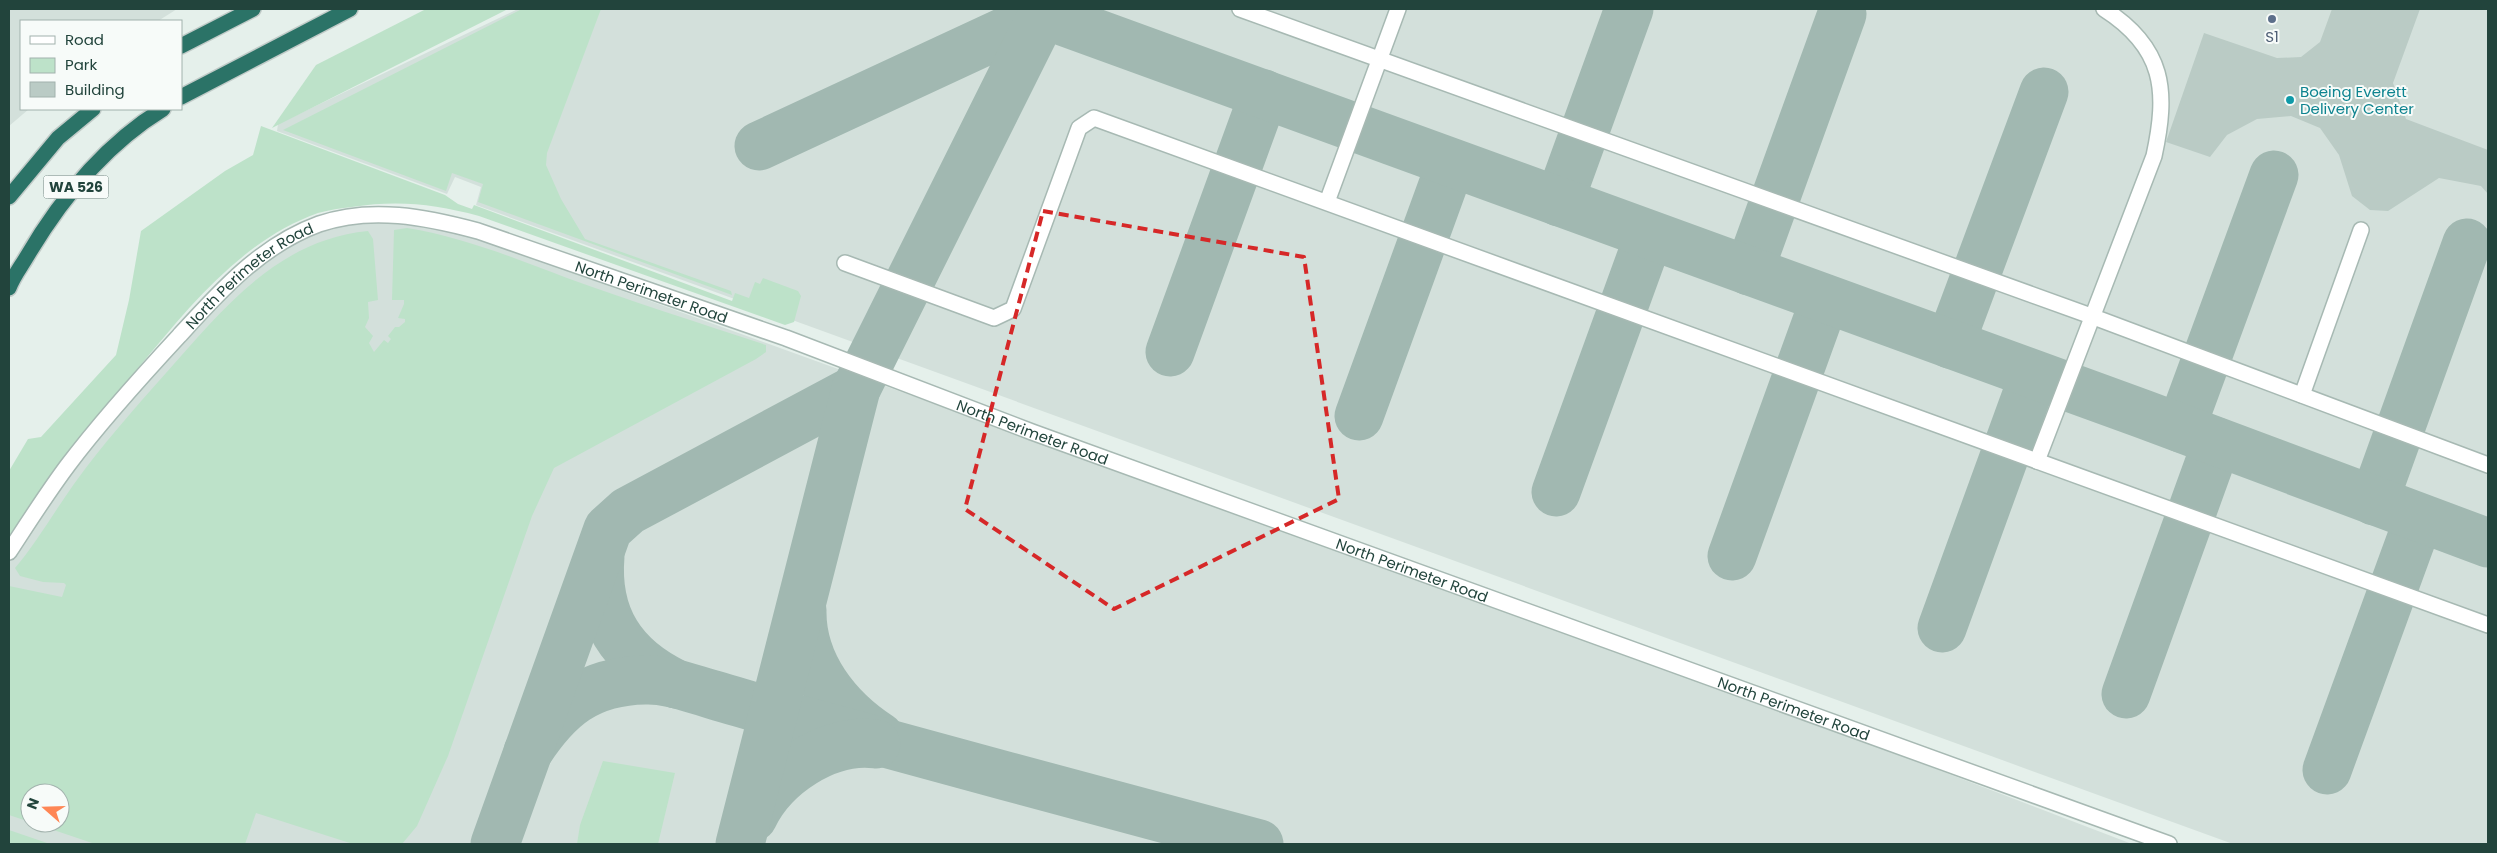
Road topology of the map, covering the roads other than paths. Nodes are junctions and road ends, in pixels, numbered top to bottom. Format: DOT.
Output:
graph roads {
  1 [pos="252,9"];
  2 [pos="1240,9"];
  3 [pos="1398,9"];
  4 [pos="2104,9"];
  5 [pos="347,10"];
  6 [pos="182,45"];
  7 [pos="1380,59"];
  8 [pos="182,96"];
  9 [pos="92,110"];
  10 [pos="162,110"];
  11 [pos="9,197"];
  12 [pos="1327,202"];
  13 [pos="2361,230"];
  14 [pos="844,263"];
  15 [pos="9,286"];
  16 [pos="2091,316"];
  17 [pos="2302,395"];
  18 [pos="2037,461"];
  19 [pos="2488,465"];
  20 [pos="9,552"];
  21 [pos="2488,625"];
  22 [pos="2169,844"];
  1 -- 6 [label="highway"];
  2 -- 7 [label="street"];
  3 -- 7 [label="street"];
  4 -- 16 [label="street"];
  5 -- 8 [label="highway"];
  7 -- 12 [label="street"];
  7 -- 16 [label="street"];
  9 -- 11 [label="highway, WA 526"];
  10 -- 15 [label="highway, WA 526"];
  12 -- 14 [label="street"];
  12 -- 18 [label="street"];
  13 -- 17 [label="street"];
  16 -- 17 [label="street"];
  16 -- 18 [label="street"];
  17 -- 19 [label="street"];
  18 -- 21 [label="street"];
  20 -- 22 [label="street, North Perimeter Road"];
}
